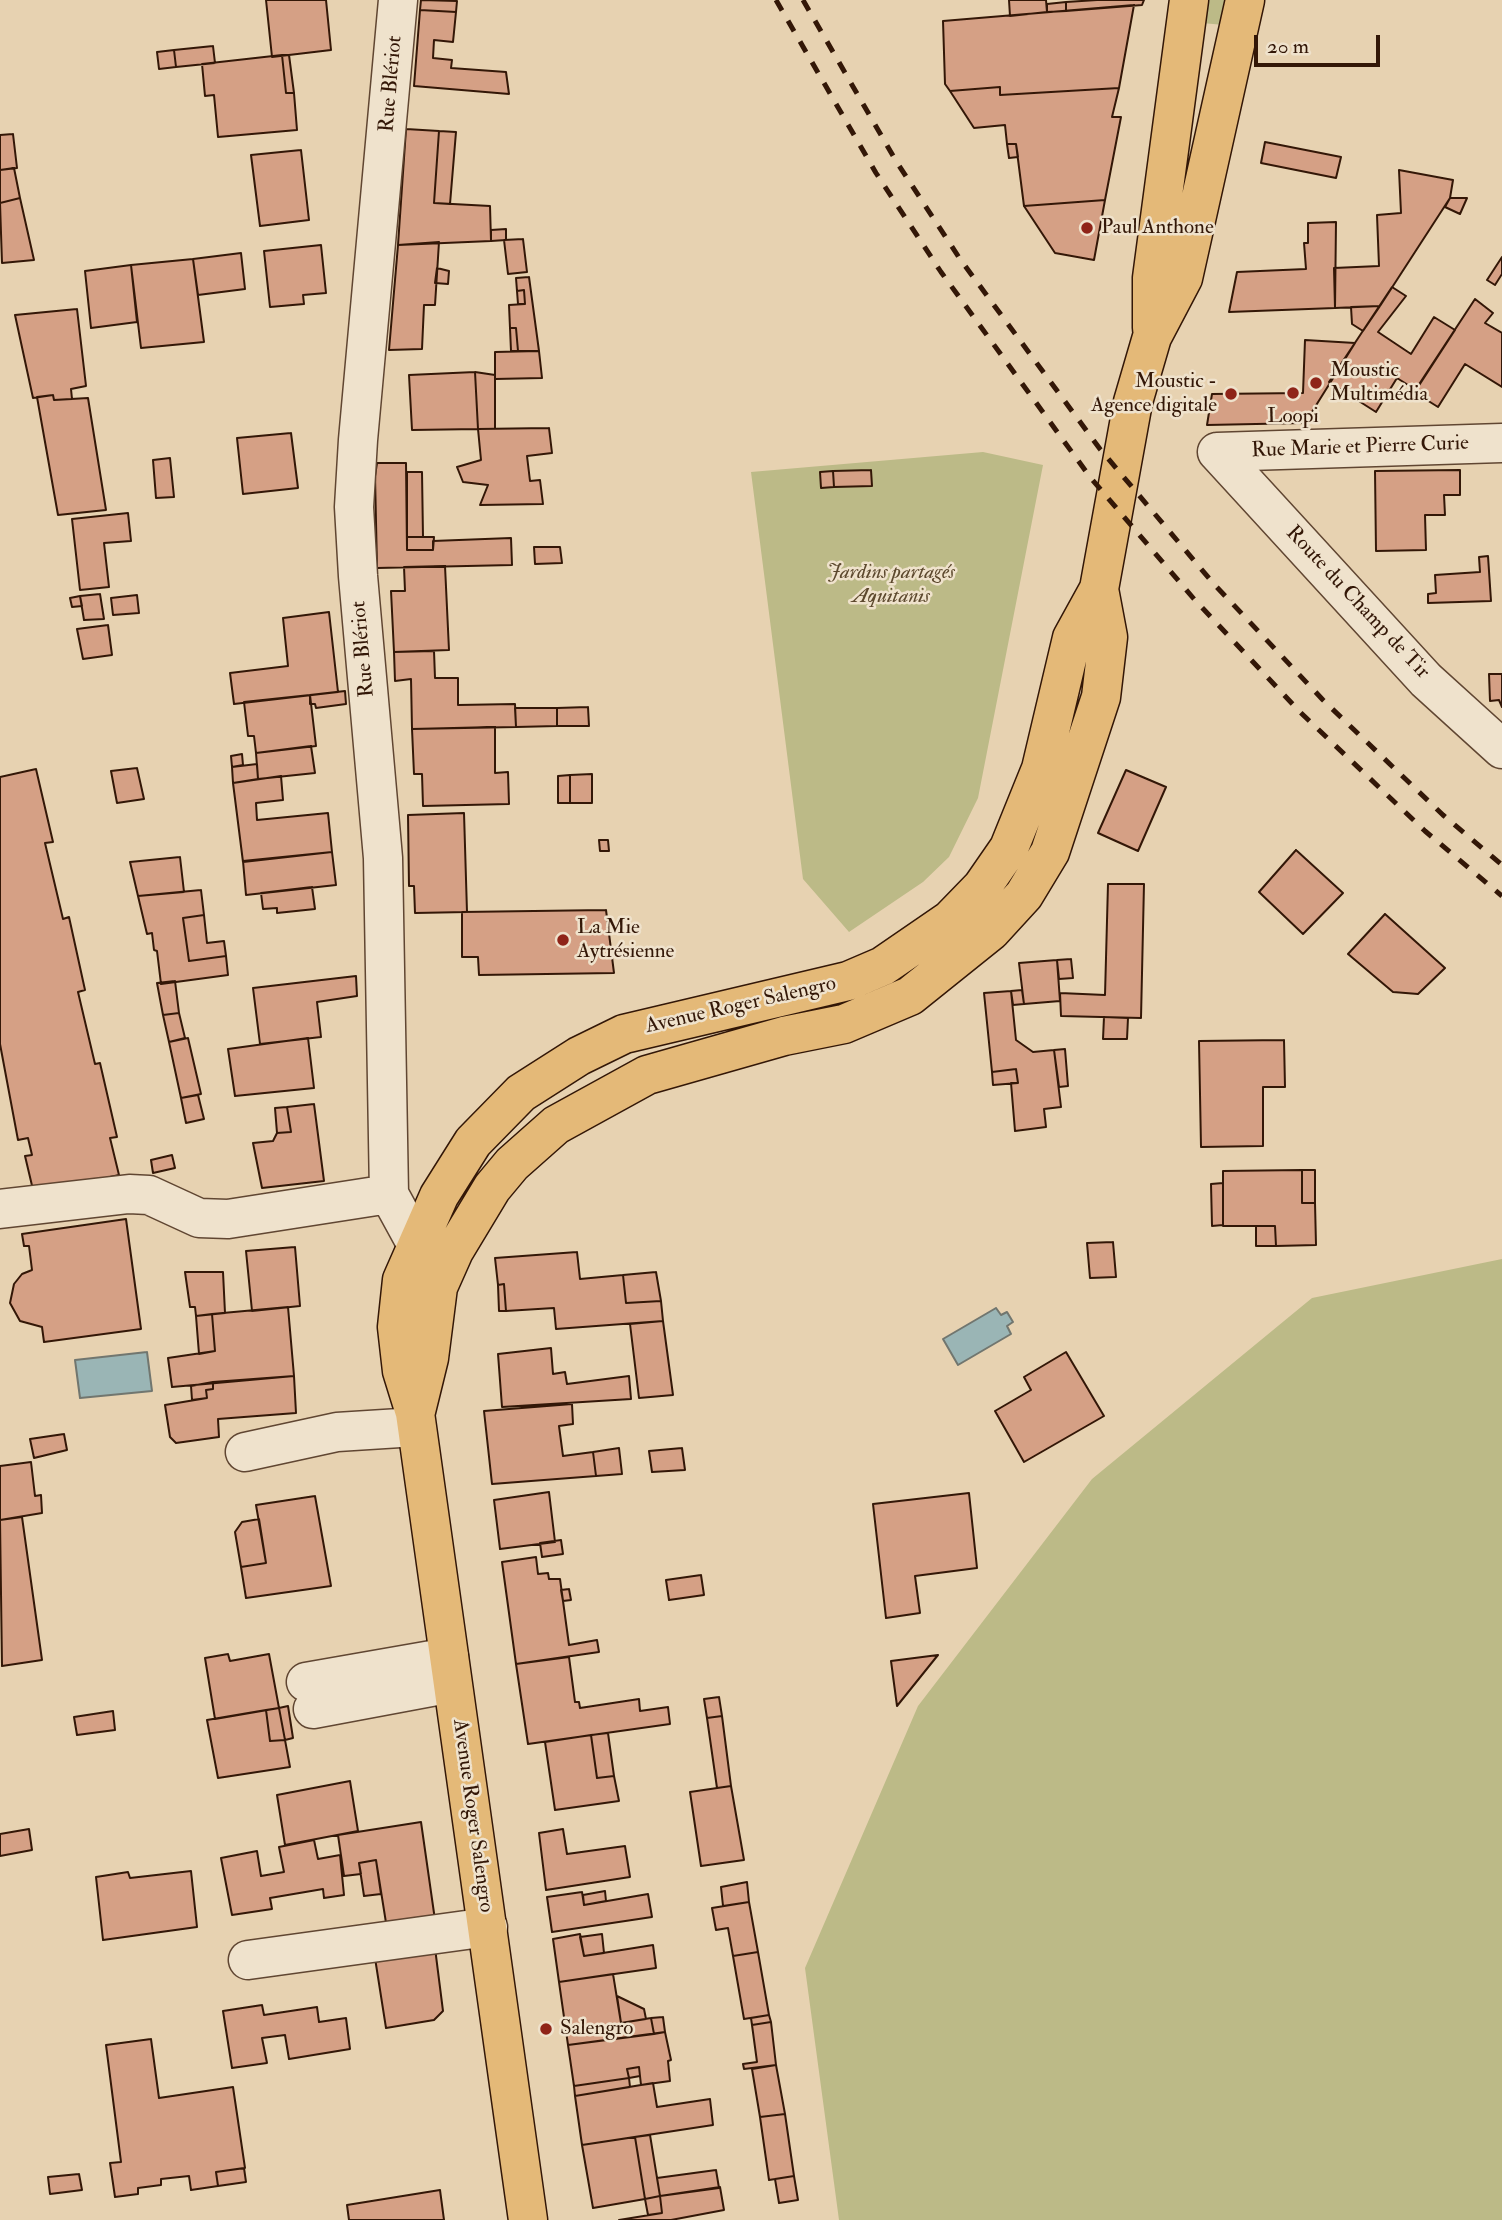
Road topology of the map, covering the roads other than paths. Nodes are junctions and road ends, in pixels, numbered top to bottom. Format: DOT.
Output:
graph roads {
  1 [pos="398,0"];
  2 [pos="1189,0"];
  3 [pos="1245,0"];
  4 [pos="1152,337"];
  5 [pos="1502,443"];
  6 [pos="1217,452"];
  7 [pos="1099,589"];
  8 [pos="1502,748"];
  9 [pos="389,1194"];
  10 [pos="0,1209"];
  11 [pos="416,1242"];
  12 [pos="438,1287"];
  13 [pos="416,1420"];
  14 [pos="244,1452"];
  15 [pos="451,1670"];
  16 [pos="309,1696"];
  17 [pos="488,1927"];
  18 [pos="248,1960"];
  19 [pos="528,2220"];
  1 -- 9 [label="street, Rue Blériot"];
  2 -- 4 [label="main road"];
  3 -- 4 [label="main road"];
  4 -- 7 [label="main road, Avenue Roger Salengro"];
  5 -- 6 [label="street, Rue Marie et Pierre Curie"];
  6 -- 8 [label="street, Route du Champ de Tir"];
  7 -- 11 [label="main road, Avenue Roger Salengro"];
  7 -- 12 [label="main road, Avenue Roger Salengro"];
  9 -- 10 [label="street"];
  9 -- 11 [label="street, Rue Blériot"];
  11 -- 12 [label="street, Rue Blériot"];
  11 -- 13 [label="main road, Avenue Roger Salengro"];
  12 -- 13 [label="main road, Avenue Roger Salengro"];
  13 -- 14 [label="street"];
  13 -- 15 [label="main road, Avenue Roger Salengro"];
  15 -- 16 [label="street"];
  15 -- 17 [label="main road, Avenue Roger Salengro"];
  17 -- 18 [label="street"];
  17 -- 19 [label="main road, Avenue Roger Salengro"];
}
